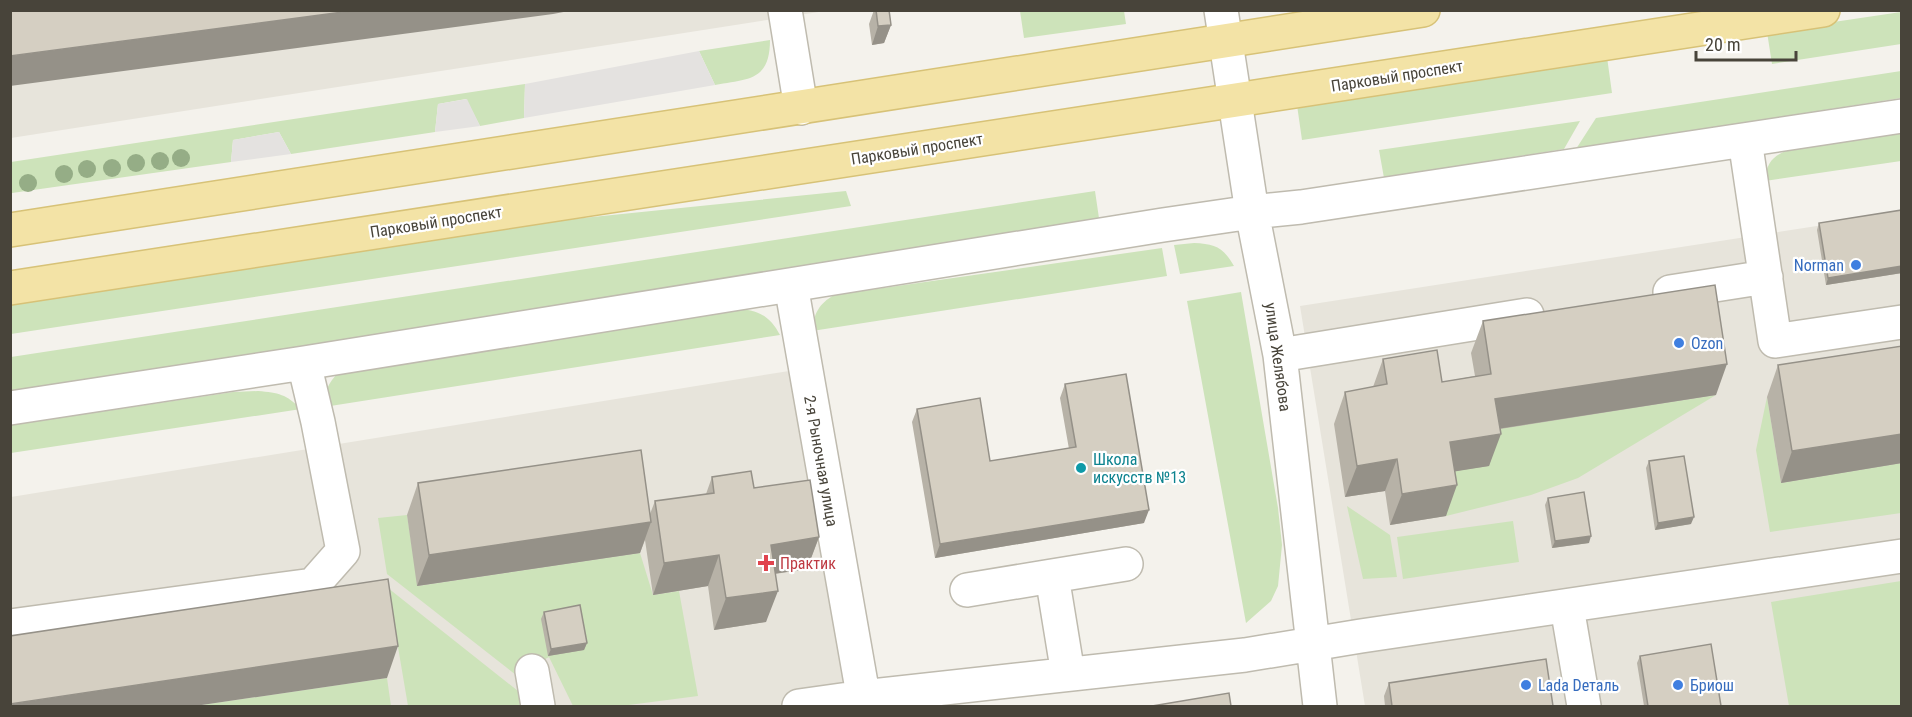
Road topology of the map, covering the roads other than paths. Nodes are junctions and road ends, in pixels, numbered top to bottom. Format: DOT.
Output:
graph roads {
  1 [pos="785,10"];
  2 [pos="1423,10"];
  3 [pos="1823,10"];
  4 [pos="1224,26"];
  5 [pos="1235,102"];
  6 [pos="801,108"];
  7 [pos="1902,116"];
  8 [pos="1745,140"];
  9 [pos="1252,212"];
  10 [pos="10,230"];
  11 [pos="1766,277"];
  12 [pos="791,285"];
  13 [pos="10,288"];
  14 [pos="1639,297"];
  15 [pos="1558,310"];
  16 [pos="1902,322"];
  17 [pos="1280,356"];
  18 [pos="304,363"];
  19 [pos="10,408"];
  20 [pos="1902,556"];
  21 [pos="1126,564"];
  22 [pos="1052,576"];
  23 [pos="967,590"];
  24 [pos="1567,607"];
  25 [pos="10,626"];
  26 [pos="1313,644"];
  27 [pos="532,671"];
  28 [pos="1068,674"];
  29 [pos="864,702"];
  30 [pos="538,706"];
  31 [pos="799,706"];
  32 [pos="1320,706"];
  33 [pos="1584,706"];
  1 -- 6 [label="street"];
  2 -- 4 [label="main road"];
  3 -- 5 [label="main road, Парковый проспект"];
  4 -- 5 [label="street, улица Желябова"];
  4 -- 6 [label="main road"];
  5 -- 9 [label="street, улица Желябова"];
  5 -- 13 [label="main road, Парковый проспект"];
  6 -- 10 [label="main road"];
  7 -- 8 [label="street"];
  8 -- 9 [label="street"];
  8 -- 11 [label="street"];
  9 -- 12 [label="street"];
  9 -- 17 [label="street, улица Желябова"];
  11 -- 14 [label="street"];
  11 -- 16 [label="street"];
  12 -- 18 [label="street"];
  12 -- 29 [label="street, 2-я Рыночная улица"];
  15 -- 17 [label="street"];
  17 -- 26 [label="street, улица Желябова"];
  18 -- 19 [label="street"];
  18 -- 25 [label="street"];
  20 -- 24 [label="street"];
  21 -- 22 [label="street"];
  22 -- 23 [label="street"];
  22 -- 28 [label="street"];
  24 -- 26 [label="street"];
  24 -- 33 [label="street"];
  26 -- 28 [label="street"];
  26 -- 32 [label="street, улица Желябова"];
  27 -- 30 [label="street"];
  28 -- 29 [label="street"];
  29 -- 31 [label="street"];
}
